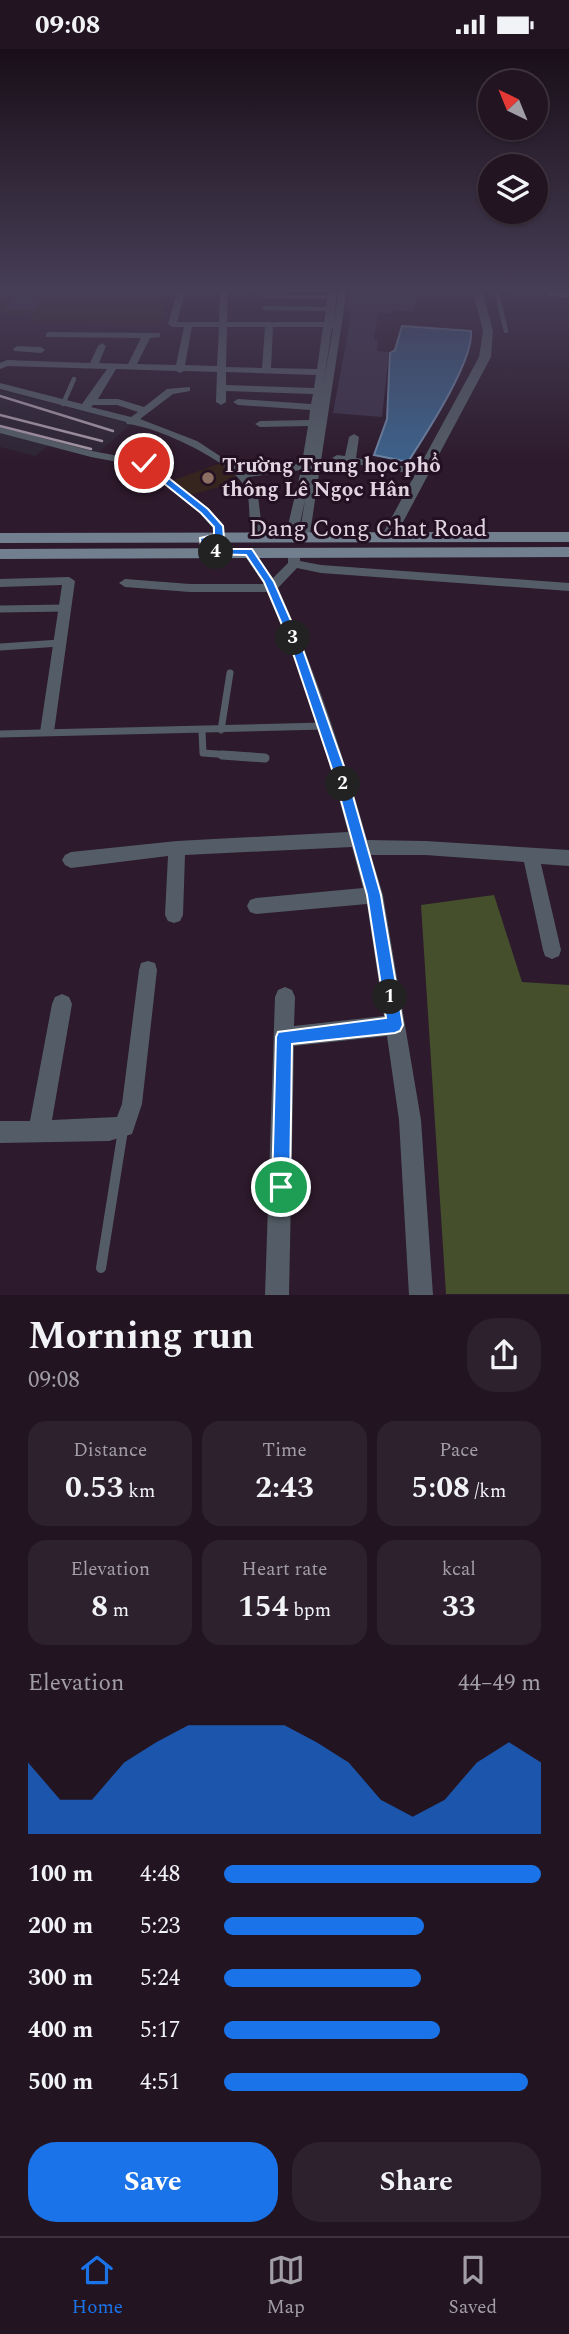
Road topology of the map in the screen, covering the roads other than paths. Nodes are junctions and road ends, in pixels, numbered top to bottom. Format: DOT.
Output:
graph roads {
  1 [pos="24,347"];
  2 [pos="42,347"];
  3 [pos="101,347"];
  4 [pos="140,347"];
  5 [pos="184,347"];
  6 [pos="225,347"];
  7 [pos="268,347"];
  8 [pos="326,347"];
  9 [pos="328,347"];
  10 [pos="486,347"];
  11 [pos="17,349"];
  12 [pos="35,364"];
  13 [pos="0,366"];
  14 [pos="93,366"];
  15 [pos="113,367"];
  16 [pos="130,368"];
  17 [pos="180,369"];
  18 [pos="224,371"];
  19 [pos="266,372"];
  20 [pos="320,372"];
  21 [pos="74,379"];
  22 [pos="0,386"];
  23 [pos="222,388"];
  24 [pos="187,389"];
  25 [pos="317,391"];
  26 [pos="222,402"];
  27 [pos="238,402"];
  28 [pos="63,404"];
  29 [pos="87,406"];
  30 [pos="143,410"];
  31 [pos="317,414"];
  32 [pos="131,422"];
  33 [pos="260,424"];
  34 [pos="0,430"];
  35 [pos="354,437"];
  36 [pos="337,458"];
  37 [pos="350,460"];
  38 [pos="307,466"];
  39 [pos="425,473"];
  40 [pos="240,475"];
  41 [pos="351,475"];
  42 [pos="569,537"];
  43 [pos="0,538"];
  44 [pos="210,543"];
  45 [pos="253,545"];
  46 [pos="388,545"];
  47 [pos="296,548"];
  48 [pos="569,552"];
  49 [pos="0,554"];
  50 [pos="0,583"];
  51 [pos="125,583"];
  52 [pos="569,587"];
  53 [pos="271,588"];
  54 [pos="66,608"];
  55 [pos="0,610"];
  56 [pos="61,643"];
  57 [pos="0,647"];
  58 [pos="230,673"];
  59 [pos="324,726"];
  60 [pos="221,730"];
  61 [pos="202,731"];
  62 [pos="47,733"];
  63 [pos="0,734"];
  64 [pos="265,758"];
  65 [pos="360,843"];
  66 [pos="177,848"];
  67 [pos="531,856"];
  68 [pos="569,858"];
  69 [pos="71,860"];
  70 [pos="374,895"];
  71 [pos="256,907"];
  72 [pos="174,915"];
  73 [pos="552,950"];
  74 [pos="148,970"];
  75 [pos="285,997"];
  76 [pos="62,1004"];
  77 [pos="395,1025"];
  78 [pos="284,1037"];
  79 [pos="124,1126"];
  80 [pos="0,1132"];
  81 [pos="39,1132"];
  82 [pos="101,1268"];
  83 [pos="277,1294"];
  84 [pos="421,1294"];
  1 -- 11 [label="street"];
  2 -- 12 [label="street"];
  3 -- 14 [label="street"];
  4 -- 16 [label="street"];
  5 -- 17 [label="street"];
  6 -- 18 [label="street"];
  7 -- 19 [label="street"];
  8 -- 20 [label="street"];
  9 -- 31 [label="street"];
  10 -- 39 [label="street"];
  12 -- 13 [label="street"];
  12 -- 14 [label="street"];
  14 -- 15 [label="street"];
  15 -- 16 [label="street"];
  15 -- 29 [label="street"];
  16 -- 17 [label="street"];
  17 -- 18 [label="street"];
  18 -- 19 [label="street"];
  18 -- 23 [label="street"];
  19 -- 20 [label="street"];
  20 -- 25 [label="street"];
  21 -- 28 [label="lane"];
  22 -- 28 [label="street"];
  23 -- 25 [label="street"];
  23 -- 26 [label="street"];
  24 -- 30 [label="street"];
  25 -- 31 [label="street"];
  27 -- 31 [label="street"];
  28 -- 29 [label="street"];
  29 -- 30 [label="street"];
  29 -- 32 [label="street"];
  30 -- 32 [label="street"];
  31 -- 33 [label="street"];
  31 -- 38 [label="street"];
  31 -- 47 [label="street"];
  32 -- 40 [label="street"];
  34 -- 44 [label="street"];
  35 -- 37 [label="street"];
  36 -- 37 [label="street"];
  37 -- 39 [label="street"];
  37 -- 41 [label="street"];
  38 -- 40 [label="street"];
  38 -- 47 [label="street"];
  39 -- 46 [label="street"];
  40 -- 45 [label="street"];
  42 -- 46 [label="main road, Dang Cong Chat Road"];
  43 -- 44 [label="main road, Dang Cong Chat Road"];
  44 -- 45 [label="main road, Dang Cong Chat Road"];
  44 -- 49 [label="main road, Dang Cong Chat Road"];
  45 -- 47 [label="main road, Dang Cong Chat Road"];
  45 -- 53 [label="street"];
  46 -- 47 [label="main road, Dang Cong Chat Road"];
  46 -- 48 [label="main road, Dang Cong Chat Road"];
  47 -- 52 [label="street"];
  47 -- 53 [label="street"];
  50 -- 54 [label="street"];
  51 -- 53 [label="street"];
  53 -- 59 [label="street"];
  54 -- 55 [label="lane"];
  54 -- 56 [label="street"];
  56 -- 57 [label="lane"];
  56 -- 62 [label="street"];
  58 -- 60 [label="lane"];
  59 -- 60 [label="lane"];
  59 -- 65 [label="street"];
  60 -- 61 [label="lane"];
  61 -- 62 [label="lane"];
  61 -- 64 [label="lane"];
  62 -- 63 [label="lane"];
  65 -- 66 [label="street"];
  65 -- 67 [label="street"];
  65 -- 70 [label="street"];
  66 -- 69 [label="street"];
  66 -- 72 [label="street"];
  67 -- 68 [label="street"];
  67 -- 73 [label="street"];
  70 -- 71 [label="street"];
  70 -- 77 [label="street"];
  74 -- 79 [label="street"];
  75 -- 78 [label="street"];
  76 -- 81 [label="street"];
  77 -- 78 [label="street"];
  77 -- 84 [label="street"];
  78 -- 83 [label="street"];
  79 -- 81 [label="street"];
  79 -- 82 [label="lane"];
  80 -- 81 [label="street"];
}
